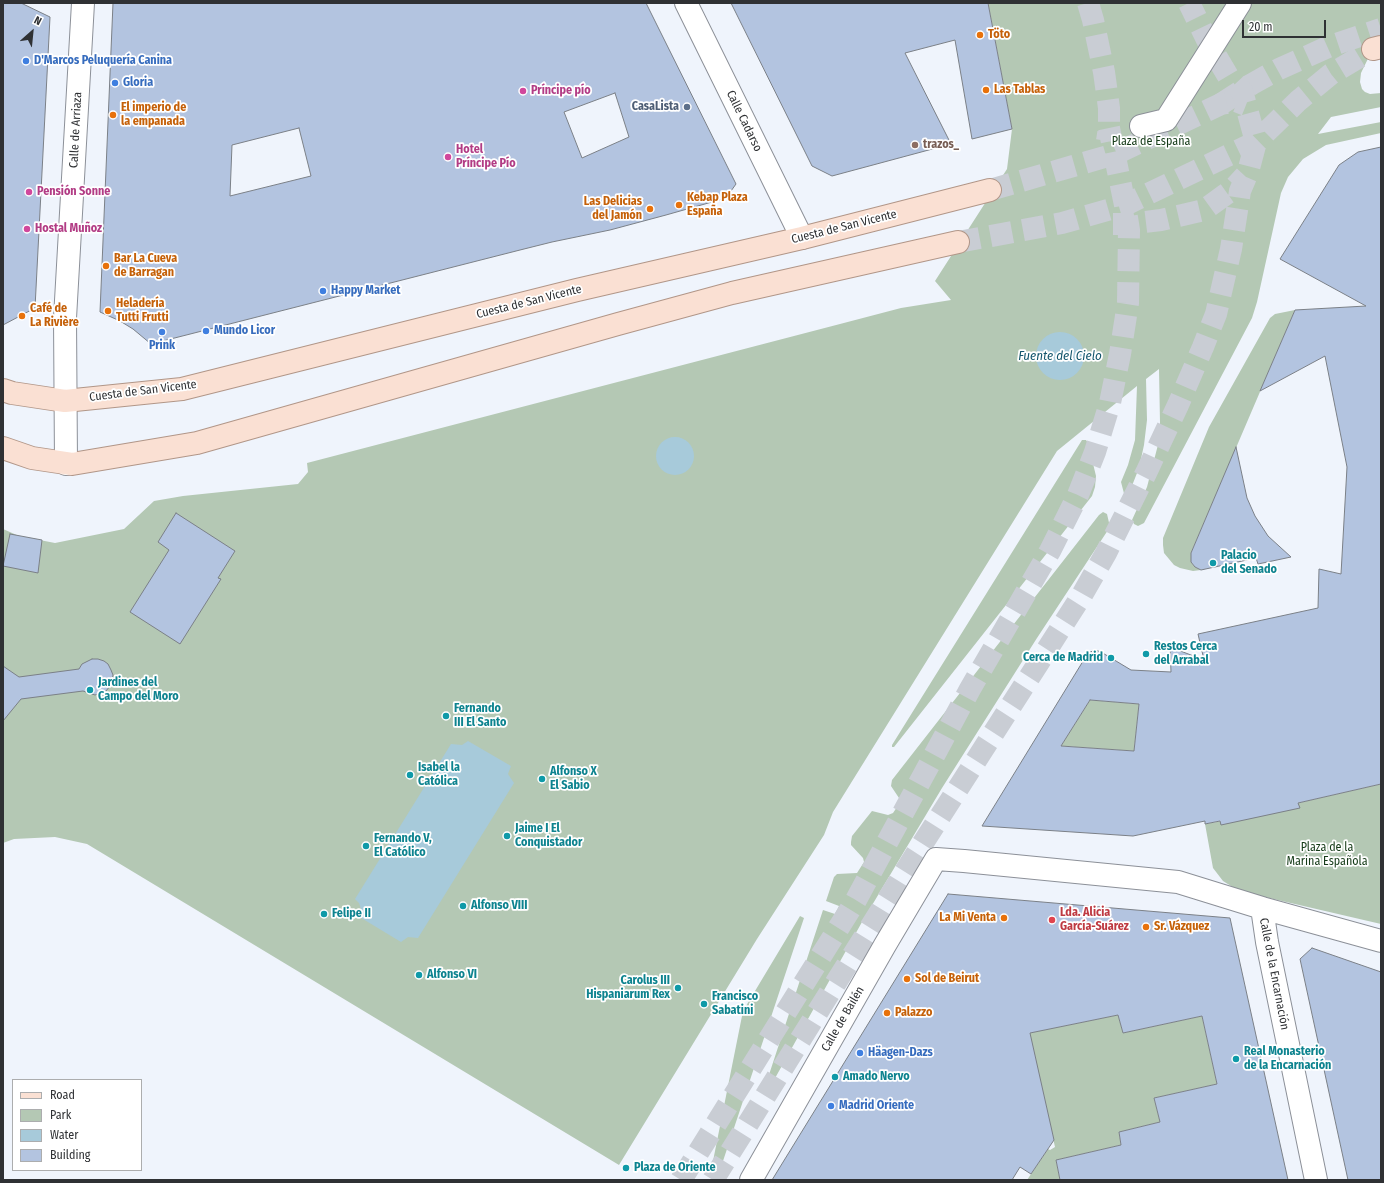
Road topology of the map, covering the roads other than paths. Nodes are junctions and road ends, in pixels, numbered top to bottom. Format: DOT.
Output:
graph roads {
  1 [pos="82,3"];
  2 [pos="686,3"];
  3 [pos="1240,3"];
  4 [pos="1141,126"];
  5 [pos="990,190"];
  6 [pos="802,238"];
  7 [pos="958,242"];
  8 [pos="3,390"];
  9 [pos="65,401"];
  10 [pos="3,448"];
  11 [pos="66,464"];
  12 [pos="1262,908"];
  13 [pos="1381,941"];
  14 [pos="751,1180"];
  15 [pos="1316,1180"];
  1 -- 9 [label="street, Calle de Arriaza"];
  2 -- 6 [label="street, Calle Cadarso"];
  3 -- 4 [label="street"];
  5 -- 6 [label="main road, Cuesta de San Vicente"];
  6 -- 9 [label="main road, Cuesta de San Vicente"];
  7 -- 11 [label="main road"];
  8 -- 9 [label="main road, Cuesta de San Vicente"];
  9 -- 11 [label="street"];
  10 -- 11 [label="main road"];
  12 -- 13 [label="street"];
  12 -- 14 [label="street, Calle de Bailén"];
  12 -- 15 [label="street, Calle de la Encarnación"];
}
